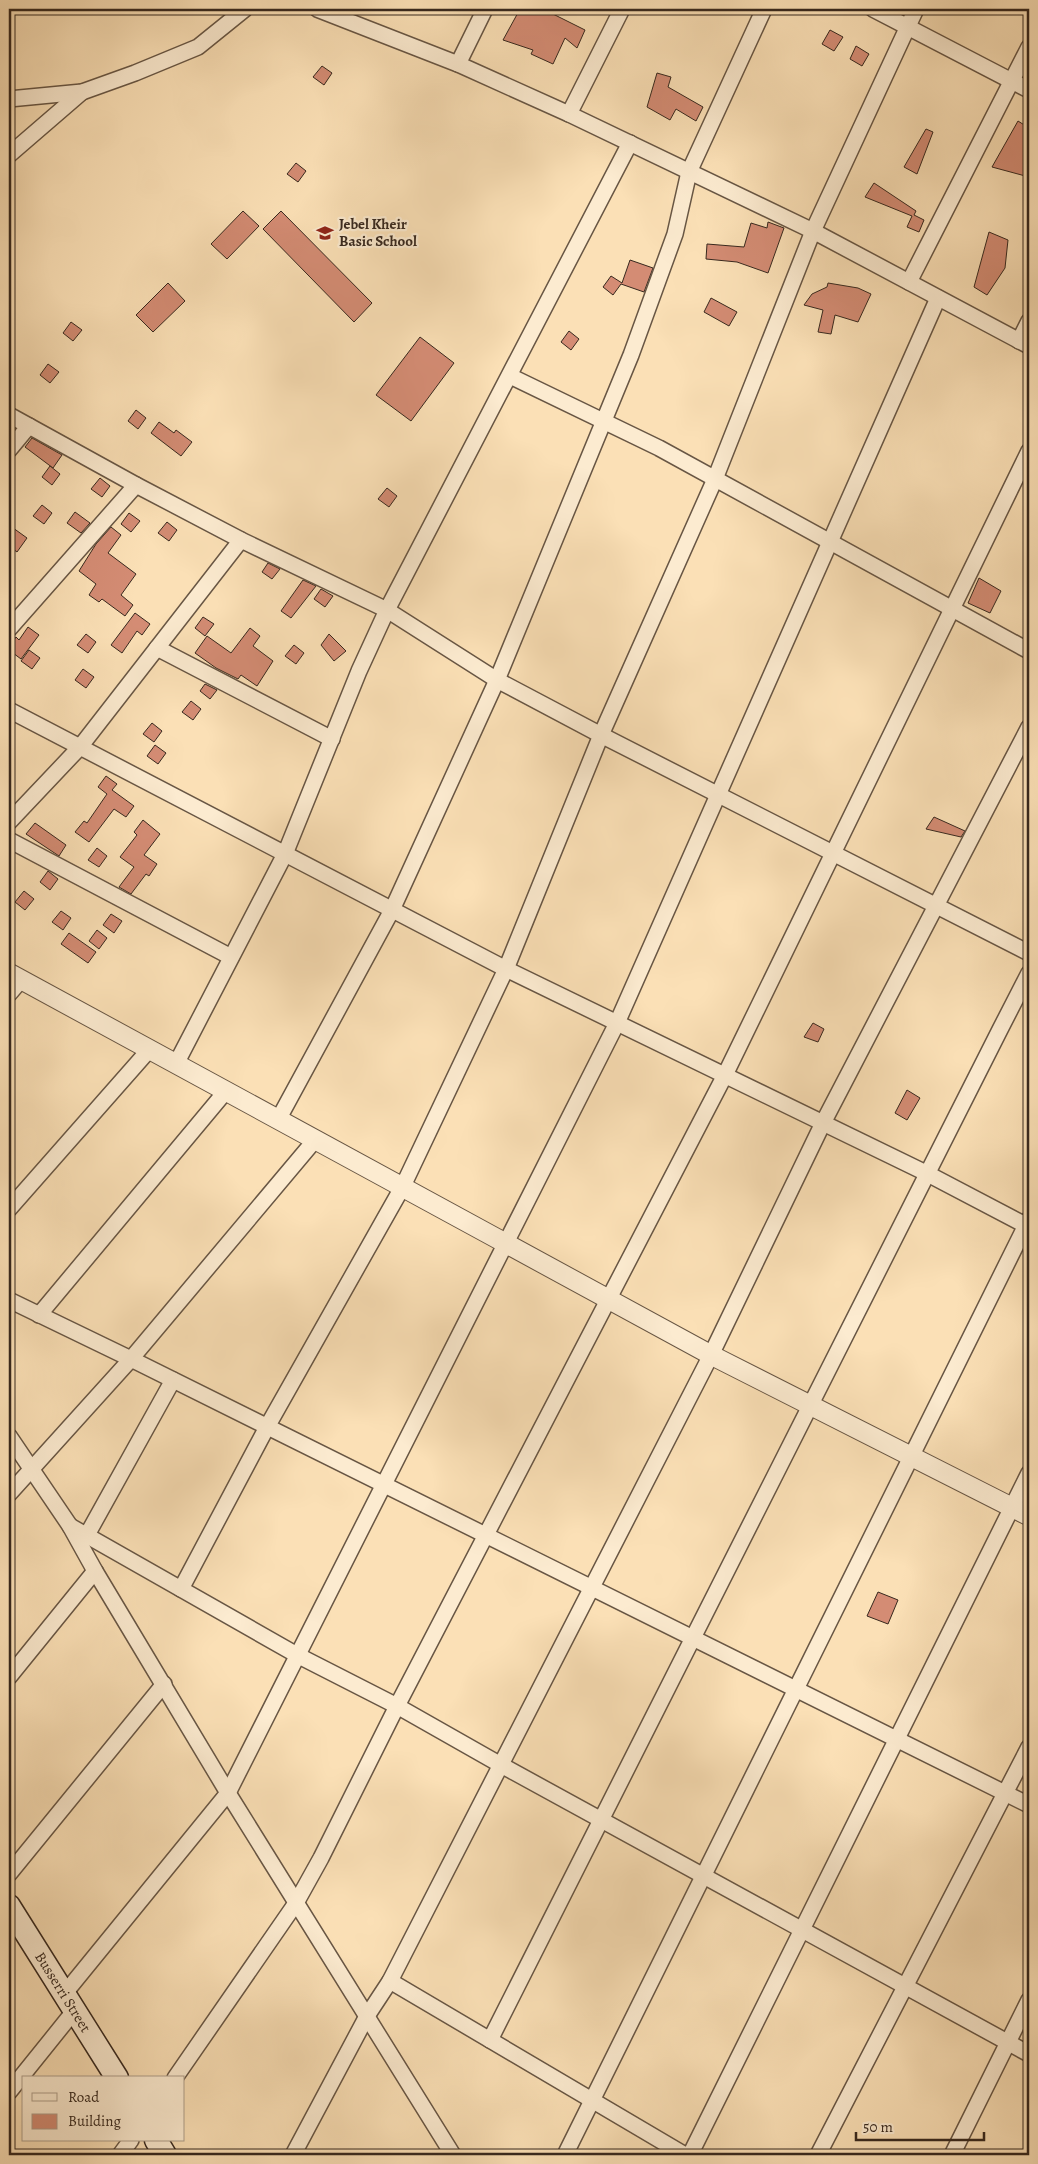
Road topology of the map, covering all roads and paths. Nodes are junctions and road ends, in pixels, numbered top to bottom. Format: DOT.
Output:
graph roads {
  1 [pos="245,9"];
  2 [pos="317,9"];
  3 [pos="485,9"];
  4 [pos="622,9"];
  5 [pos="764,9"];
  6 [pos="873,9"];
  7 [pos="916,9"];
  8 [pos="906,28"];
  9 [pos="1029,48"];
  10 [pos="458,64"];
  11 [pos="1011,81"];
  12 [pos="1029,90"];
  13 [pos="82,92"];
  14 [pos="9,99"];
  15 [pos="569,114"];
  16 [pos="630,143"];
  17 [pos="9,155"];
  18 [pos="689,172"];
  19 [pos="812,231"];
  20 [pos="909,282"];
  21 [pos="938,298"];
  22 [pos="1029,321"];
  23 [pos="1024,343"];
  24 [pos="510,376"];
  25 [pos="9,415"];
  26 [pos="604,420"];
  27 [pos="29,426"];
  28 [pos="9,450"];
  29 [pos="1029,451"];
  30 [pos="715,479"];
  31 [pos="136,485"];
  32 [pos="241,540"];
  33 [pos="830,542"];
  34 [pos="952,609"];
  35 [pos="387,610"];
  36 [pos="9,629"];
  37 [pos="157,648"];
  38 [pos="1029,651"];
  39 [pos="497,680"];
  40 [pos="9,710"];
  41 [pos="1029,727"];
  42 [pos="601,735"];
  43 [pos="332,739"];
  44 [pos="80,747"];
  45 [pos="718,794"];
  46 [pos="9,822"];
  47 [pos="9,840"];
  48 [pos="833,853"];
  49 [pos="285,854"];
  50 [pos="936,905"];
  51 [pos="392,910"];
  52 [pos="1029,953"];
  53 [pos="231,957"];
  54 [pos="506,969"];
  55 [pos="1029,973"];
  56 [pos="13,982"];
  57 [pos="617,1023"];
  58 [pos="149,1050"];
  59 [pos="176,1064"];
  60 [pos="725,1075"];
  61 [pos="226,1091"];
  62 [pos="278,1120"];
  63 [pos="823,1123"];
  64 [pos="315,1140"];
  65 [pos="926,1173"];
  66 [pos="403,1186"];
  67 [pos="9,1209"];
  68 [pos="1028,1224"];
  69 [pos="505,1243"];
  70 [pos="608,1299"];
  71 [pos="9,1300"];
  72 [pos="40,1315"];
  73 [pos="711,1355"];
  74 [pos="131,1359"];
  75 [pos="173,1380"];
  76 [pos="810,1405"];
  77 [pos="267,1427"];
  78 [pos="9,1436"];
  79 [pos="912,1457"];
  80 [pos="30,1470"];
  81 [pos="1029,1472"];
  82 [pos="384,1484"];
  83 [pos="9,1494"];
  84 [pos="1012,1508"];
  85 [pos="1029,1516"];
  86 [pos="70,1526"];
  87 [pos="87,1535"];
  88 [pos="486,1535"];
  89 [pos="95,1572"];
  90 [pos="592,1588"];
  91 [pos="181,1589"];
  92 [pos="694,1638"];
  93 [pos="297,1655"];
  94 [pos="9,1677"];
  95 [pos="164,1684"];
  96 [pos="796,1689"];
  97 [pos="397,1706"];
  98 [pos="897,1739"];
  99 [pos="1029,1747"];
  100 [pos="501,1765"];
  101 [pos="228,1793"];
  102 [pos="1006,1793"];
  103 [pos="1029,1804"];
  104 [pos="604,1820"];
  105 [pos="9,1874"];
  106 [pos="704,1875"];
  107 [pos="296,1903"];
  108 [pos="9,1906"];
  109 [pos="802,1929"];
  110 [pos="390,1982"];
  111 [pos="905,1986"];
  112 [pos="1029,2000"];
  113 [pos="70,2001"];
  114 [pos="367,2016"];
  115 [pos="490,2040"];
  116 [pos="1008,2043"];
  117 [pos="1029,2054"];
  118 [pos="116,2076"];
  119 [pos="176,2076"];
  120 [pos="9,2092"];
  121 [pos="592,2102"];
  122 [pos="130,2142"];
  123 [pos="157,2142"];
  124 [pos="300,2151"];
  125 [pos="120,2155"];
  126 [pos="165,2155"];
  127 [pos="452,2155"];
  128 [pos="565,2155"];
  129 [pos="685,2155"];
  130 [pos="690,2155"];
  131 [pos="818,2155"];
  132 [pos="952,2155"];
  1 -- 13 [label="street"];
  2 -- 10 [label="street"];
  3 -- 10 [label="street"];
  4 -- 15 [label="street"];
  5 -- 18 [label="street"];
  6 -- 8 [label="street"];
  7 -- 8 [label="street"];
  8 -- 11 [label="street"];
  8 -- 19 [label="street"];
  9 -- 11 [label="street"];
  10 -- 15 [label="street"];
  11 -- 12 [label="street"];
  11 -- 20 [label="street"];
  13 -- 14 [label="street"];
  13 -- 17 [label="street"];
  15 -- 16 [label="street"];
  16 -- 18 [label="street"];
  16 -- 24 [label="street"];
  18 -- 19 [label="street"];
  18 -- 26 [label="street"];
  19 -- 20 [label="street"];
  19 -- 30 [label="street"];
  20 -- 21 [label="street"];
  21 -- 23 [label="street"];
  21 -- 33 [label="street"];
  22 -- 23 [label="street"];
  24 -- 26 [label="street"];
  24 -- 35 [label="street"];
  25 -- 27 [label="street"];
  26 -- 30 [label="street"];
  26 -- 39 [label="street"];
  27 -- 28 [label="street"];
  27 -- 31 [label="street"];
  29 -- 34 [label="street"];
  30 -- 33 [label="street"];
  30 -- 42 [label="street"];
  31 -- 32 [label="street"];
  31 -- 36 [label="street"];
  32 -- 35 [label="street"];
  32 -- 37 [label="street"];
  33 -- 34 [label="street"];
  33 -- 45 [label="street"];
  34 -- 38 [label="street"];
  34 -- 48 [label="street"];
  35 -- 39 [label="street"];
  35 -- 43 [label="street"];
  37 -- 43 [label="street"];
  37 -- 44 [label="street"];
  39 -- 42 [label="street"];
  39 -- 51 [label="street"];
  40 -- 44 [label="street"];
  41 -- 50 [label="street"];
  42 -- 45 [label="street"];
  42 -- 54 [label="street"];
  43 -- 49 [label="street"];
  44 -- 46 [label="street"];
  44 -- 49 [label="street"];
  45 -- 48 [label="street"];
  45 -- 57 [label="street"];
  47 -- 53 [label="street"];
  48 -- 50 [label="street"];
  48 -- 60 [label="street"];
  49 -- 51 [label="street"];
  49 -- 53 [label="street"];
  50 -- 52 [label="street"];
  50 -- 63 [label="street"];
  51 -- 54 [label="street"];
  51 -- 62 [label="street"];
  53 -- 59 [label="street"];
  54 -- 57 [label="street"];
  54 -- 66 [label="street"];
  55 -- 65 [label="street"];
  56 -- 58 [label="street"];
  57 -- 60 [label="street"];
  57 -- 69 [label="street"];
  58 -- 59 [label="street"];
  58 -- 67 [label="street"];
  59 -- 61 [label="street"];
  60 -- 63 [label="street"];
  60 -- 70 [label="street"];
  61 -- 62 [label="street"];
  61 -- 72 [label="street"];
  62 -- 64 [label="street"];
  63 -- 65 [label="street"];
  63 -- 73 [label="street"];
  64 -- 66 [label="street"];
  64 -- 74 [label="street"];
  65 -- 68 [label="street"];
  65 -- 76 [label="street"];
  66 -- 69 [label="street"];
  66 -- 77 [label="street"];
  68 -- 79 [label="street"];
  69 -- 70 [label="street"];
  69 -- 82 [label="street"];
  70 -- 73 [label="street"];
  70 -- 88 [label="street"];
  71 -- 72 [label="street"];
  72 -- 74 [label="street"];
  73 -- 76 [label="street"];
  73 -- 90 [label="street"];
  74 -- 75 [label="street"];
  74 -- 80 [label="street"];
  75 -- 77 [label="street"];
  75 -- 87 [label="street"];
  76 -- 79 [label="street"];
  76 -- 92 [label="street"];
  77 -- 82 [label="street"];
  77 -- 91 [label="street"];
  78 -- 80 [label="street"];
  79 -- 84 [label="street"];
  79 -- 96 [label="street"];
  80 -- 83 [label="street"];
  80 -- 86 [label="street"];
  81 -- 84 [label="street"];
  82 -- 88 [label="street"];
  82 -- 93 [label="street"];
  84 -- 85 [label="street"];
  84 -- 98 [label="street"];
  86 -- 87 [label="street"];
  86 -- 89 [label="street"];
  87 -- 91 [label="street"];
  88 -- 90 [label="street"];
  88 -- 97 [label="street"];
  89 -- 94 [label="street"];
  89 -- 95 [label="street"];
  90 -- 92 [label="street"];
  90 -- 100 [label="street"];
  91 -- 93 [label="street"];
  92 -- 96 [label="street"];
  92 -- 104 [label="street"];
  93 -- 97 [label="street"];
  93 -- 101 [label="street"];
  95 -- 101 [label="street"];
  95 -- 105 [label="street"];
  96 -- 98 [label="street"];
  96 -- 106 [label="street"];
  97 -- 100 [label="street"];
  97 -- 107 [label="street"];
  98 -- 102 [label="street"];
  98 -- 109 [label="street"];
  99 -- 102 [label="street"];
  100 -- 104 [label="street"];
  100 -- 110 [label="street"];
  101 -- 107 [label="street"];
  101 -- 113 [label="street"];
  102 -- 103 [label="street"];
  102 -- 111 [label="street"];
  104 -- 106 [label="street"];
  104 -- 115 [label="street"];
  106 -- 109 [label="street"];
  106 -- 121 [label="street"];
  107 -- 114 [label="street"];
  107 -- 119 [label="street"];
  108 -- 113 [label="main road, Busserri Street"];
  109 -- 111 [label="street"];
  109 -- 130 [label="street"];
  110 -- 114 [label="street"];
  110 -- 115 [label="street"];
  111 -- 116 [label="street"];
  111 -- 131 [label="street"];
  112 -- 116 [label="street"];
  113 -- 118 [label="main road, Busserri Street"];
  113 -- 120 [label="street"];
  114 -- 124 [label="street"];
  114 -- 127 [label="street"];
  115 -- 121 [label="street"];
  116 -- 117 [label="street"];
  116 -- 132 [label="street"];
  121 -- 128 [label="street"];
  121 -- 129 [label="street"];
  122 -- 125 [label="street"];
  123 -- 126 [label="main road"];
}
